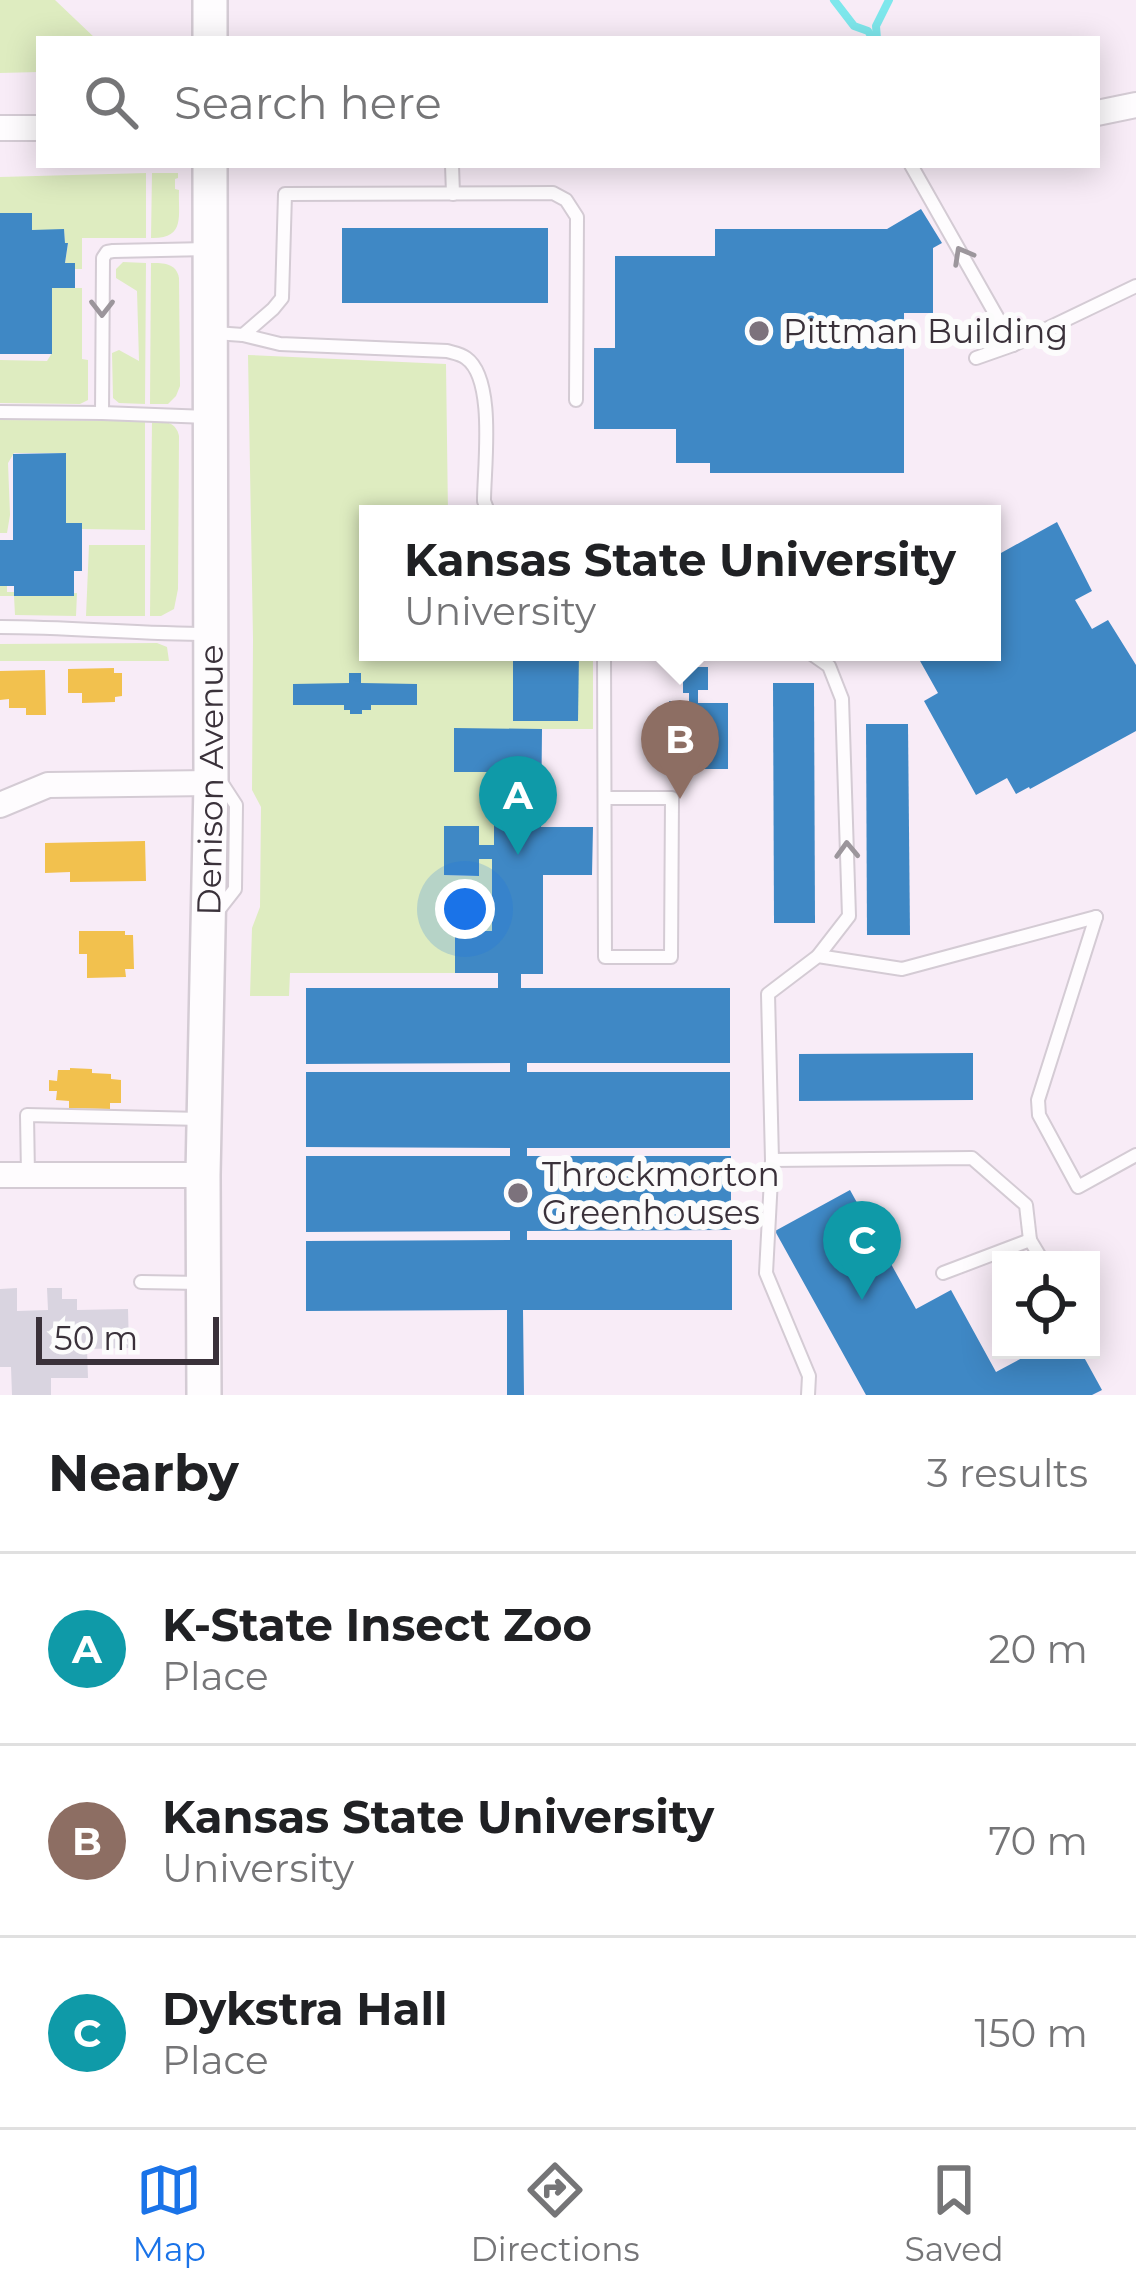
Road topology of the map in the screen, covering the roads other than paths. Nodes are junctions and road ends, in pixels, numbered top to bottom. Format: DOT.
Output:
graph roads {
  1 [pos="210,0"];
  2 [pos="210,36"];
  3 [pos="1100,113"];
  4 [pos="1134,113"];
  5 [pos="0,128"];
  6 [pos="36,128"];
  7 [pos="210,168"];
  8 [pos="452,168"];
  9 [pos="913,168"];
  10 [pos="453,194"];
  11 [pos="209,249"];
  12 [pos="1136,286"];
  13 [pos="208,333"];
  14 [pos="243,335"];
  15 [pos="1012,345"];
  16 [pos="976,358"];
  17 [pos="576,400"];
  18 [pos="0,412"];
  19 [pos="102,412"];
  20 [pos="209,418"];
  21 [pos="486,505"];
  22 [pos="0,627"];
  23 [pos="210,634"];
  24 [pos="604,661"];
  25 [pos="822,661"];
  26 [pos="211,775"];
  27 [pos="604,798"];
  28 [pos="0,806"];
  29 [pos="818,956"];
  30 [pos="205,1119"];
  31 [pos="1136,1155"];
  32 [pos="772,1160"];
  33 [pos="0,1174"];
  34 [pos="28,1175"];
  35 [pos="203,1175"];
  36 [pos="1030,1240"];
  37 [pos="1037,1251"];
  38 [pos="943,1273"];
  39 [pos="141,1282"];
  40 [pos="204,1284"];
  41 [pos="204,1395"];
  42 [pos="808,1395"];
  1 -- 2 [label="street"];
  3 -- 4 [label="street"];
  5 -- 6 [label="street"];
  7 -- 11 [label="street, Denison Avenue"];
  8 -- 10 [label="lane"];
  15 -- 9 [label="lane, one-way"];
  10 -- 14 [label="lane"];
  10 -- 17 [label="lane"];
  11 -- 13 [label="street, Denison Avenue"];
  11 -- 19 [label="lane, one-way"];
  12 -- 15 [label="lane"];
  13 -- 14 [label="lane"];
  13 -- 20 [label="street, Denison Avenue"];
  14 -- 21 [label="lane"];
  15 -- 16 [label="lane"];
  18 -- 19 [label="lane"];
  19 -- 20 [label="lane"];
  20 -- 23 [label="street, Denison Avenue"];
  22 -- 23 [label="lane"];
  23 -- 26 [label="street, Denison Avenue"];
  24 -- 27 [label="lane"];
  29 -- 25 [label="lane, one-way"];
  26 -- 28 [label="street"];
  26 -- 30 [label="street, Denison Avenue"];
  27 -- 27 [label="lane"];
  29 -- 31 [label="lane"];
  29 -- 32 [label="lane"];
  30 -- 34 [label="lane"];
  30 -- 35 [label="street, Denison Avenue"];
  32 -- 36 [label="lane"];
  32 -- 42 [label="lane"];
  33 -- 34 [label="street"];
  34 -- 35 [label="street"];
  35 -- 40 [label="street, Denison Avenue"];
  36 -- 37 [label="lane"];
  36 -- 38 [label="lane"];
  39 -- 40 [label="lane"];
  40 -- 41 [label="street, Denison Avenue"];
}
